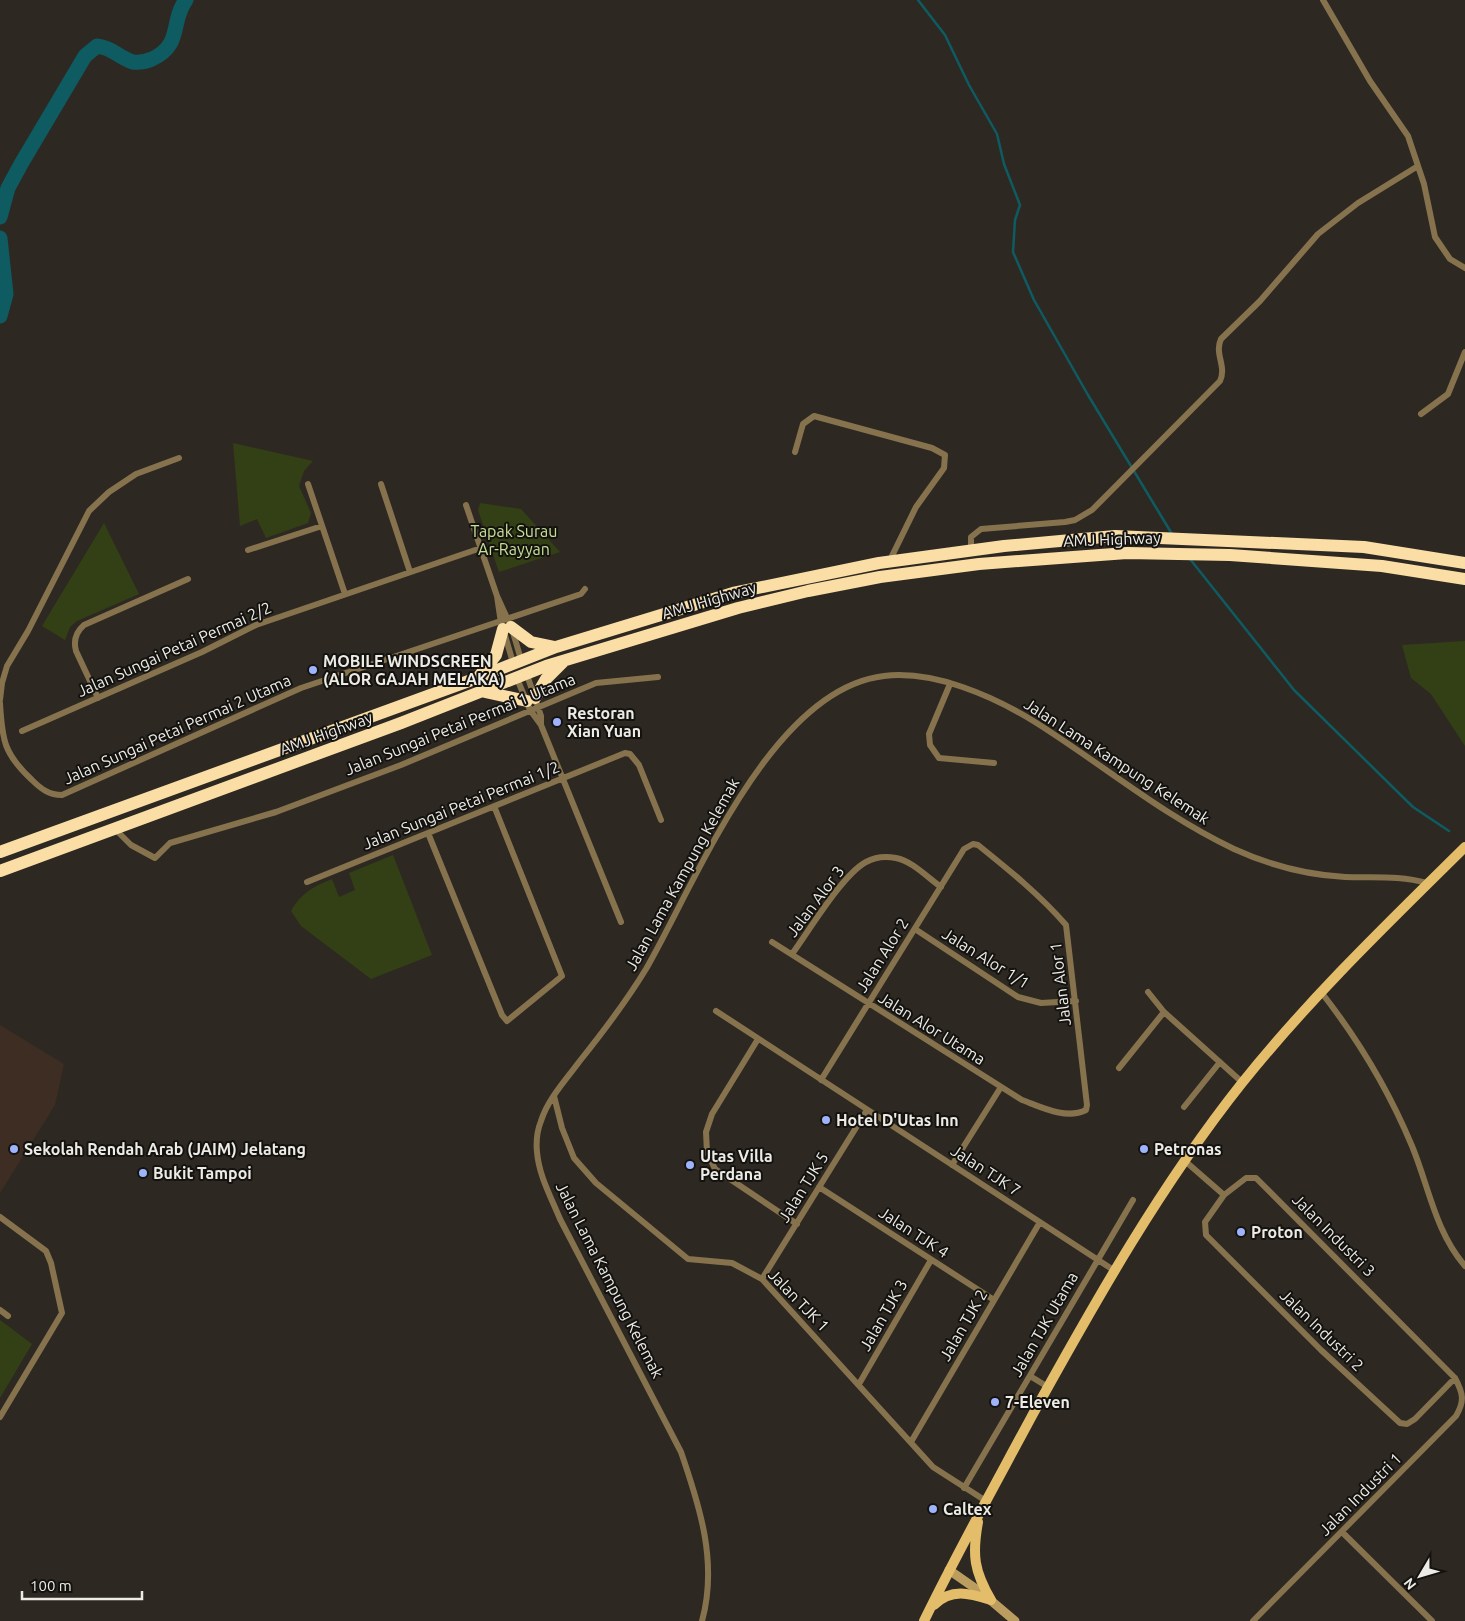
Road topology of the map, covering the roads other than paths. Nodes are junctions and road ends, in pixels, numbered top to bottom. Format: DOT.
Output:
graph roads {
  1 [pos="1323,0"];
  2 [pos="1418,166"];
  3 [pos="1465,268"];
  4 [pos="1465,352"];
  5 [pos="1421,414"];
  6 [pos="795,452"];
  7 [pos="179,458"];
  8 [pos="308,484"];
  9 [pos="381,484"];
  10 [pos="466,505"];
  11 [pos="322,526"];
  12 [pos="481,548"];
  13 [pos="248,550"];
  14 [pos="971,550"];
  15 [pos="889,562"];
  16 [pos="1465,563"];
  17 [pos="410,572"];
  18 [pos="188,579"];
  19 [pos="1465,579"];
  20 [pos="585,589"];
  21 [pos="345,594"];
  22 [pos="505,623"];
  23 [pos="556,647"];
  24 [pos="565,660"];
  25 [pos="517,661"];
  26 [pos="522,676"];
  27 [pos="658,677"];
  28 [pos="477,678"];
  29 [pos="950,684"];
  30 [pos="483,691"];
  31 [pos="98,698"];
  32 [pos="0,702"];
  33 [pos="533,704"];
  34 [pos="22,731"];
  35 [pos="994,763"];
  36 [pos="563,778"];
  37 [pos="494,806"];
  38 [pos="661,820"];
  39 [pos="114,828"];
  40 [pos="428,833"];
  41 [pos="968,846"];
  42 [pos="1465,847"];
  43 [pos="0,852"];
  44 [pos="0,871"];
  45 [pos="307,882"];
  46 [pos="1427,883"];
  47 [pos="941,887"];
  48 [pos="621,922"];
  49 [pos="915,929"];
  50 [pos="772,942"];
  51 [pos="792,954"];
  52 [pos="1148,992"];
  53 [pos="1321,992"];
  54 [pos="1076,1001"];
  55 [pos="868,1004"];
  56 [pos="716,1011"];
  57 [pos="1164,1012"];
  58 [pos="758,1039"];
  59 [pos="1220,1062"];
  60 [pos="1119,1068"];
  61 [pos="822,1080"];
  62 [pos="1243,1083"];
  63 [pos="1001,1087"];
  64 [pos="554,1096"];
  65 [pos="1184,1107"];
  66 [pos="868,1110"];
  67 [pos="1086,1110"];
  68 [pos="1186,1161"];
  69 [pos="952,1165"];
  70 [pos="819,1188"];
  71 [pos="1224,1195"];
  72 [pos="1133,1200"];
  73 [pos="0,1217"];
  74 [pos="1040,1222"];
  75 [pos="796,1224"];
  76 [pos="931,1260"];
  77 [pos="1098,1260"];
  78 [pos="1465,1266"];
  79 [pos="1115,1271"];
  80 [pos="762,1279"];
  81 [pos="994,1300"];
  82 [pos="0,1310"];
  83 [pos="8,1316"];
  84 [pos="1030,1376"];
  85 [pos="1455,1378"];
  86 [pos="859,1384"];
  87 [pos="1048,1387"];
  88 [pos="0,1417"];
  89 [pos="911,1442"];
  90 [pos="964,1488"];
  91 [pos="986,1501"];
  92 [pos="980,1511"];
  93 [pos="1342,1532"];
  94 [pos="949,1570"];
  95 [pos="991,1600"];
  96 [pos="930,1609"];
  97 [pos="702,1621"];
  98 [pos="924,1621"];
  99 [pos="1015,1621"];
  100 [pos="1253,1621"];
  101 [pos="1432,1621"];
  1 -- 2 [label="street"];
  2 -- 3 [label="street"];
  2 -- 14 [label="street"];
  4 -- 5 [label="street"];
  6 -- 15 [label="street"];
  7 -- 32 [label="street"];
  8 -- 11 [label="street"];
  9 -- 17 [label="street"];
  10 -- 12 [label="street"];
  11 -- 13 [label="street"];
  11 -- 21 [label="street"];
  12 -- 17 [label="street, Jalan Sungai Petai Permai 2/2"];
  12 -- 22 [label="street"];
  14 -- 15 [label="highway, AMJ Highway"];
  14 -- 16 [label="highway, AMJ Highway"];
  15 -- 23 [label="highway, AMJ Highway"];
  17 -- 21 [label="street, Jalan Sungai Petai Permai 2/2"];
  18 -- 31 [label="street"];
  19 -- 24 [label="highway, AMJ Highway"];
  20 -- 22 [label="street, Jalan Sungai Petai Permai 2 Utama"];
  21 -- 31 [label="street, Jalan Sungai Petai Permai 2/2"];
  22 -- 23 [label="highway"];
  22 -- 25 [label="street"];
  22 -- 28 [label="highway"];
  22 -- 32 [label="street, Jalan Sungai Petai Permai 2 Utama"];
  23 -- 25 [label="highway, AMJ Highway"];
  24 -- 26 [label="highway, AMJ Highway"];
  24 -- 33 [label="highway"];
  25 -- 26 [label="street"];
  25 -- 26 [label="street"];
  25 -- 28 [label="highway, AMJ Highway"];
  26 -- 30 [label="highway, AMJ Highway"];
  26 -- 33 [label="street"];
  26 -- 33 [label="street"];
  27 -- 33 [label="street, Jalan Sungai Petai Permai 1 Utama"];
  28 -- 43 [label="highway, AMJ Highway"];
  29 -- 35 [label="street"];
  29 -- 46 [label="street, Jalan Lama Kampung Kelemak"];
  29 -- 64 [label="street, Jalan Lama Kampung Kelemak"];
  30 -- 33 [label="highway"];
  30 -- 39 [label="highway, AMJ Highway"];
  31 -- 34 [label="street, Jalan Sungai Petai Permai 2/2"];
  33 -- 36 [label="street"];
  33 -- 39 [label="street, Jalan Sungai Petai Permai 1 Utama"];
  36 -- 37 [label="street, Jalan Sungai Petai Permai 1/2"];
  36 -- 38 [label="street, Jalan Sungai Petai Permai 1/2"];
  36 -- 48 [label="street"];
  37 -- 40 [label="street, Jalan Sungai Petai Permai 1/2"];
  37 -- 40 [label="street"];
  39 -- 44 [label="highway, AMJ Highway"];
  40 -- 45 [label="street, Jalan Sungai Petai Permai 1/2"];
  41 -- 47 [label="street, Jalan Alor 2"];
  41 -- 54 [label="street, Jalan Alor 1"];
  42 -- 46 [label="main road"];
  46 -- 53 [label="main road"];
  47 -- 49 [label="street, Jalan Alor 2"];
  47 -- 51 [label="street, Jalan Alor 3"];
  49 -- 54 [label="street, Jalan Alor 1/1"];
  49 -- 55 [label="street, Jalan Alor 2"];
  50 -- 51 [label="street, Jalan Alor Utama"];
  51 -- 55 [label="street, Jalan Alor Utama"];
  52 -- 57 [label="street"];
  53 -- 62 [label="main road"];
  53 -- 78 [label="street"];
  54 -- 67 [label="street, Jalan Alor 1"];
  55 -- 61 [label="street, Jalan Alor 2"];
  55 -- 63 [label="street, Jalan Alor Utama"];
  56 -- 58 [label="street, Jalan TJK 7"];
  57 -- 59 [label="street"];
  57 -- 60 [label="street"];
  58 -- 61 [label="street, Jalan TJK 7"];
  58 -- 75 [label="street"];
  59 -- 62 [label="street"];
  59 -- 65 [label="street"];
  61 -- 66 [label="street, Jalan TJK 7"];
  62 -- 68 [label="main road"];
  63 -- 67 [label="street, Jalan Alor Utama"];
  63 -- 69 [label="street"];
  64 -- 80 [label="street, Jalan TJK 1"];
  64 -- 97 [label="street, Jalan Lama Kampung Kelemak"];
  66 -- 69 [label="street, Jalan TJK 7"];
  66 -- 70 [label="street, Jalan TJK 5"];
  68 -- 71 [label="street"];
  68 -- 79 [label="main road"];
  69 -- 74 [label="street, Jalan TJK 7"];
  70 -- 75 [label="street, Jalan TJK 5"];
  70 -- 76 [label="street, Jalan TJK 4"];
  71 -- 85 [label="street, Jalan Industri 3"];
  71 -- 85 [label="street, Jalan Industri 2"];
  72 -- 77 [label="street, Jalan TJK Utama"];
  73 -- 88 [label="street"];
  74 -- 77 [label="street, Jalan TJK 7"];
  74 -- 81 [label="street, Jalan TJK 2"];
  75 -- 80 [label="street, Jalan TJK 5"];
  76 -- 81 [label="street, Jalan TJK 4"];
  76 -- 86 [label="street, Jalan TJK 3"];
  77 -- 79 [label="street, Jalan TJK 7"];
  77 -- 84 [label="street, Jalan TJK Utama"];
  79 -- 87 [label="main road"];
  80 -- 86 [label="street, Jalan TJK 1"];
  81 -- 89 [label="street, Jalan TJK 2"];
  82 -- 83 [label="street"];
  84 -- 87 [label="street"];
  84 -- 90 [label="street, Jalan TJK Utama"];
  85 -- 93 [label="street, Jalan Industri 1"];
  86 -- 89 [label="street, Jalan TJK 1"];
  87 -- 91 [label="main road"];
  89 -- 90 [label="street, Jalan TJK 1"];
  90 -- 91 [label="street, Jalan TJK 1"];
  91 -- 92 [label="main road"];
  92 -- 94 [label="main road"];
  92 -- 95 [label="main road"];
  93 -- 100 [label="street, Jalan Industri 1"];
  93 -- 101 [label="street"];
  94 -- 95 [label="street"];
  94 -- 96 [label="main road"];
  95 -- 96 [label="main road"];
  95 -- 99 [label="street"];
  96 -- 98 [label="main road"];
}
